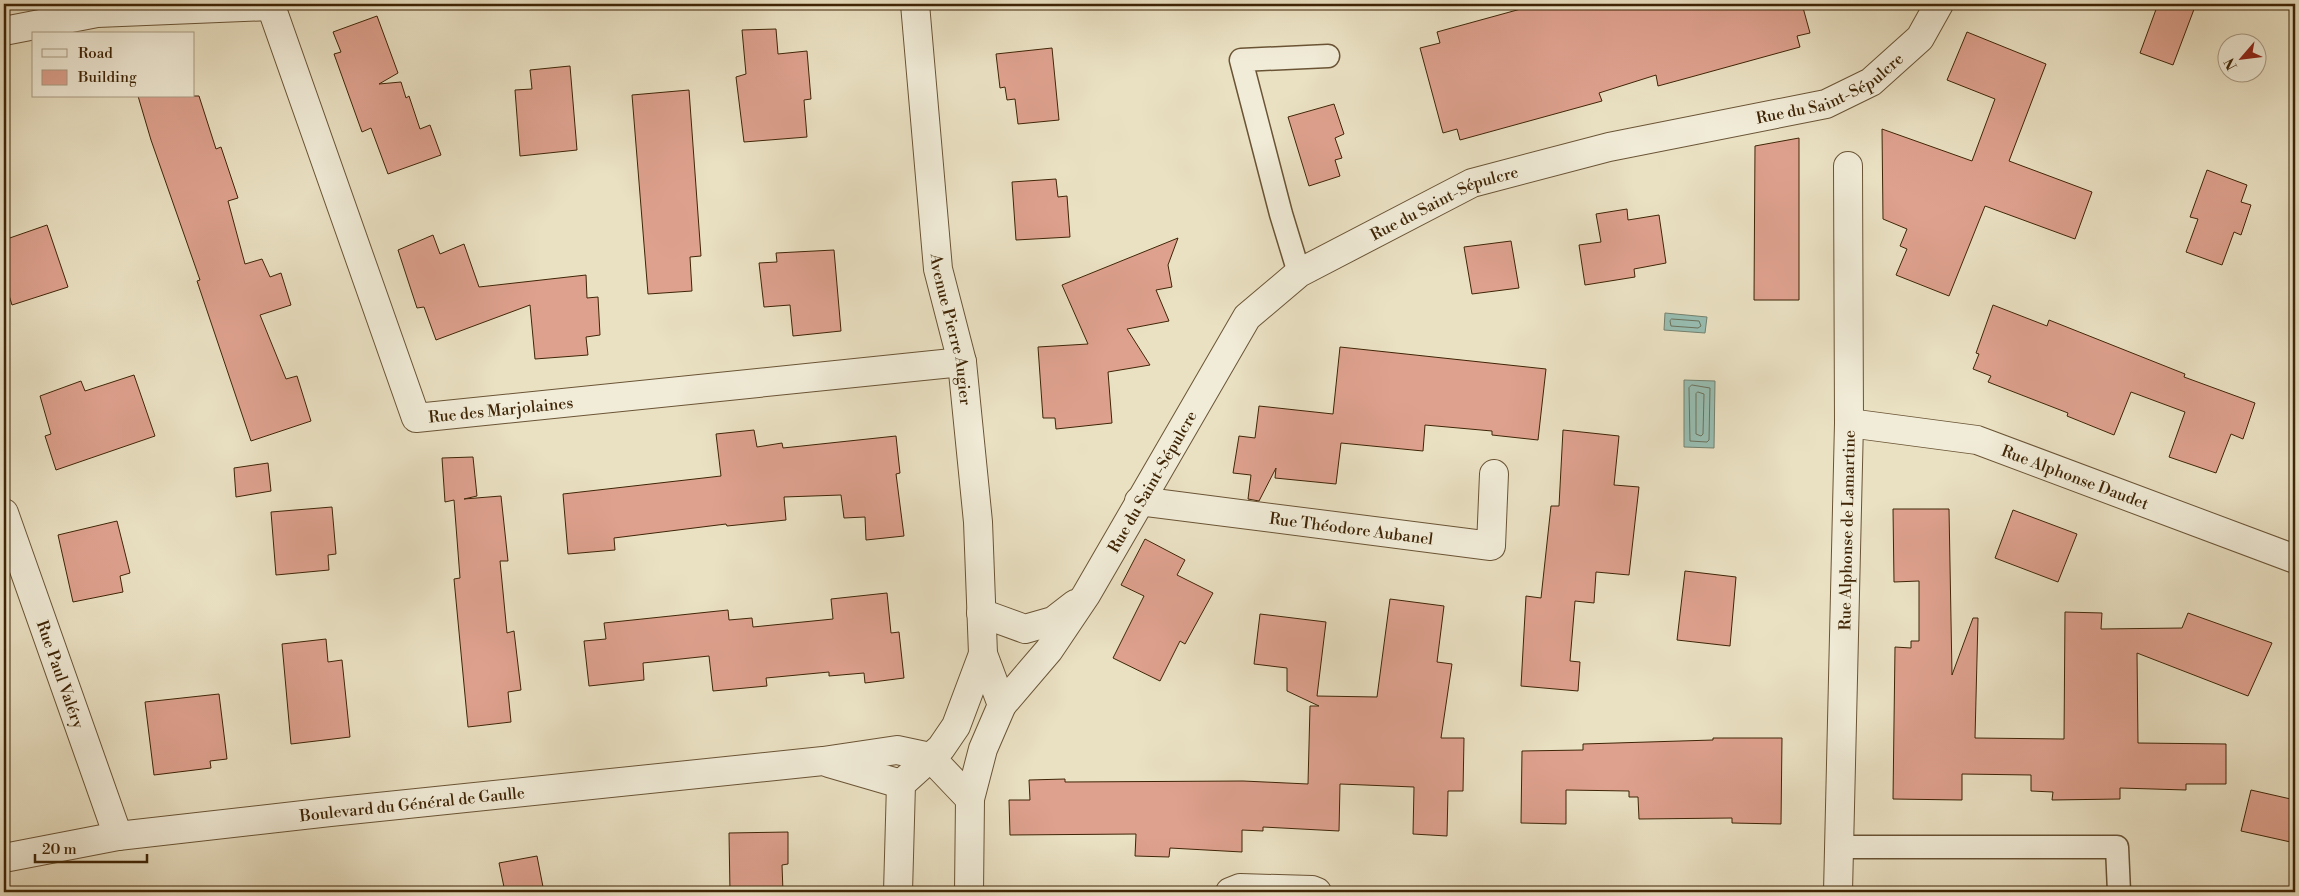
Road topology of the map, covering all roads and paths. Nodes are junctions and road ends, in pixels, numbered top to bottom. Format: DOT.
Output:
graph roads {
  1 [pos="915,4"];
  2 [pos="1939,4"];
  3 [pos="272,5"];
  4 [pos="4,31"];
  5 [pos="1328,56"];
  6 [pos="1848,166"];
  7 [pos="1299,273"];
  8 [pos="962,362"];
  9 [pos="1849,423"];
  10 [pos="1494,474"];
  11 [pos="1139,500"];
  12 [pos="4,512"];
  13 [pos="2295,559"];
  14 [pos="1086,595"];
  15 [pos="981,613"];
  16 [pos="983,654"];
  17 [pos="1002,705"];
  18 [pos="930,756"];
  19 [pos="823,761"];
  20 [pos="901,784"];
  21 [pos="970,799"];
  22 [pos="118,836"];
  23 [pos="1839,847"];
  24 [pos="4,858"];
  25 [pos="902,889"];
  26 [pos="969,892"];
  27 [pos="1230,892"];
  28 [pos="1318,892"];
  29 [pos="1838,892"];
  30 [pos="2119,892"];
  1 -- 8 [label="street, Avenue Pierre Augier"];
  2 -- 7 [label="street, Rue du Saint-Sépulcre"];
  3 -- 4 [label="street"];
  3 -- 8 [label="street, Rue des Marjolaines"];
  5 -- 7 [label="lane"];
  6 -- 9 [label="street, Rue Alphonse de Lamartine"];
  7 -- 11 [label="street, Rue du Saint-Sépulcre"];
  8 -- 15 [label="street, Avenue Pierre Augier"];
  9 -- 13 [label="street, Rue Alphonse Daudet"];
  9 -- 23 [label="street, Rue Alphonse de Lamartine"];
  10 -- 11 [label="street, Rue Théodore Aubanel"];
  11 -- 14 [label="street, Rue du Saint-Sépulcre"];
  12 -- 22 [label="street, Rue Paul Valéry"];
  14 -- 15 [label="street, Rue du Saint-Sépulcre"];
  14 -- 17 [label="street, Rue du Saint-Sépulcre"];
  15 -- 16 [label="street, Avenue Pierre Augier"];
  16 -- 17 [label="street, Avenue Pierre Augier"];
  16 -- 18 [label="street, Avenue Pierre Augier"];
  17 -- 21 [label="street"];
  18 -- 19 [label="street, Boulevard du Général de Gaulle"];
  18 -- 20 [label="street, Avenue Pierre Augier"];
  18 -- 21 [label="street"];
  19 -- 20 [label="street"];
  19 -- 22 [label="street, Boulevard du Général de Gaulle"];
  20 -- 25 [label="street"];
  21 -- 26 [label="street"];
  22 -- 24 [label="street, Boulevard du Général de Gaulle"];
  23 -- 29 [label="street, Rue Alphonse de Lamartine"];
  23 -- 30 [label="lane"];
  27 -- 28 [label="street"];
}
